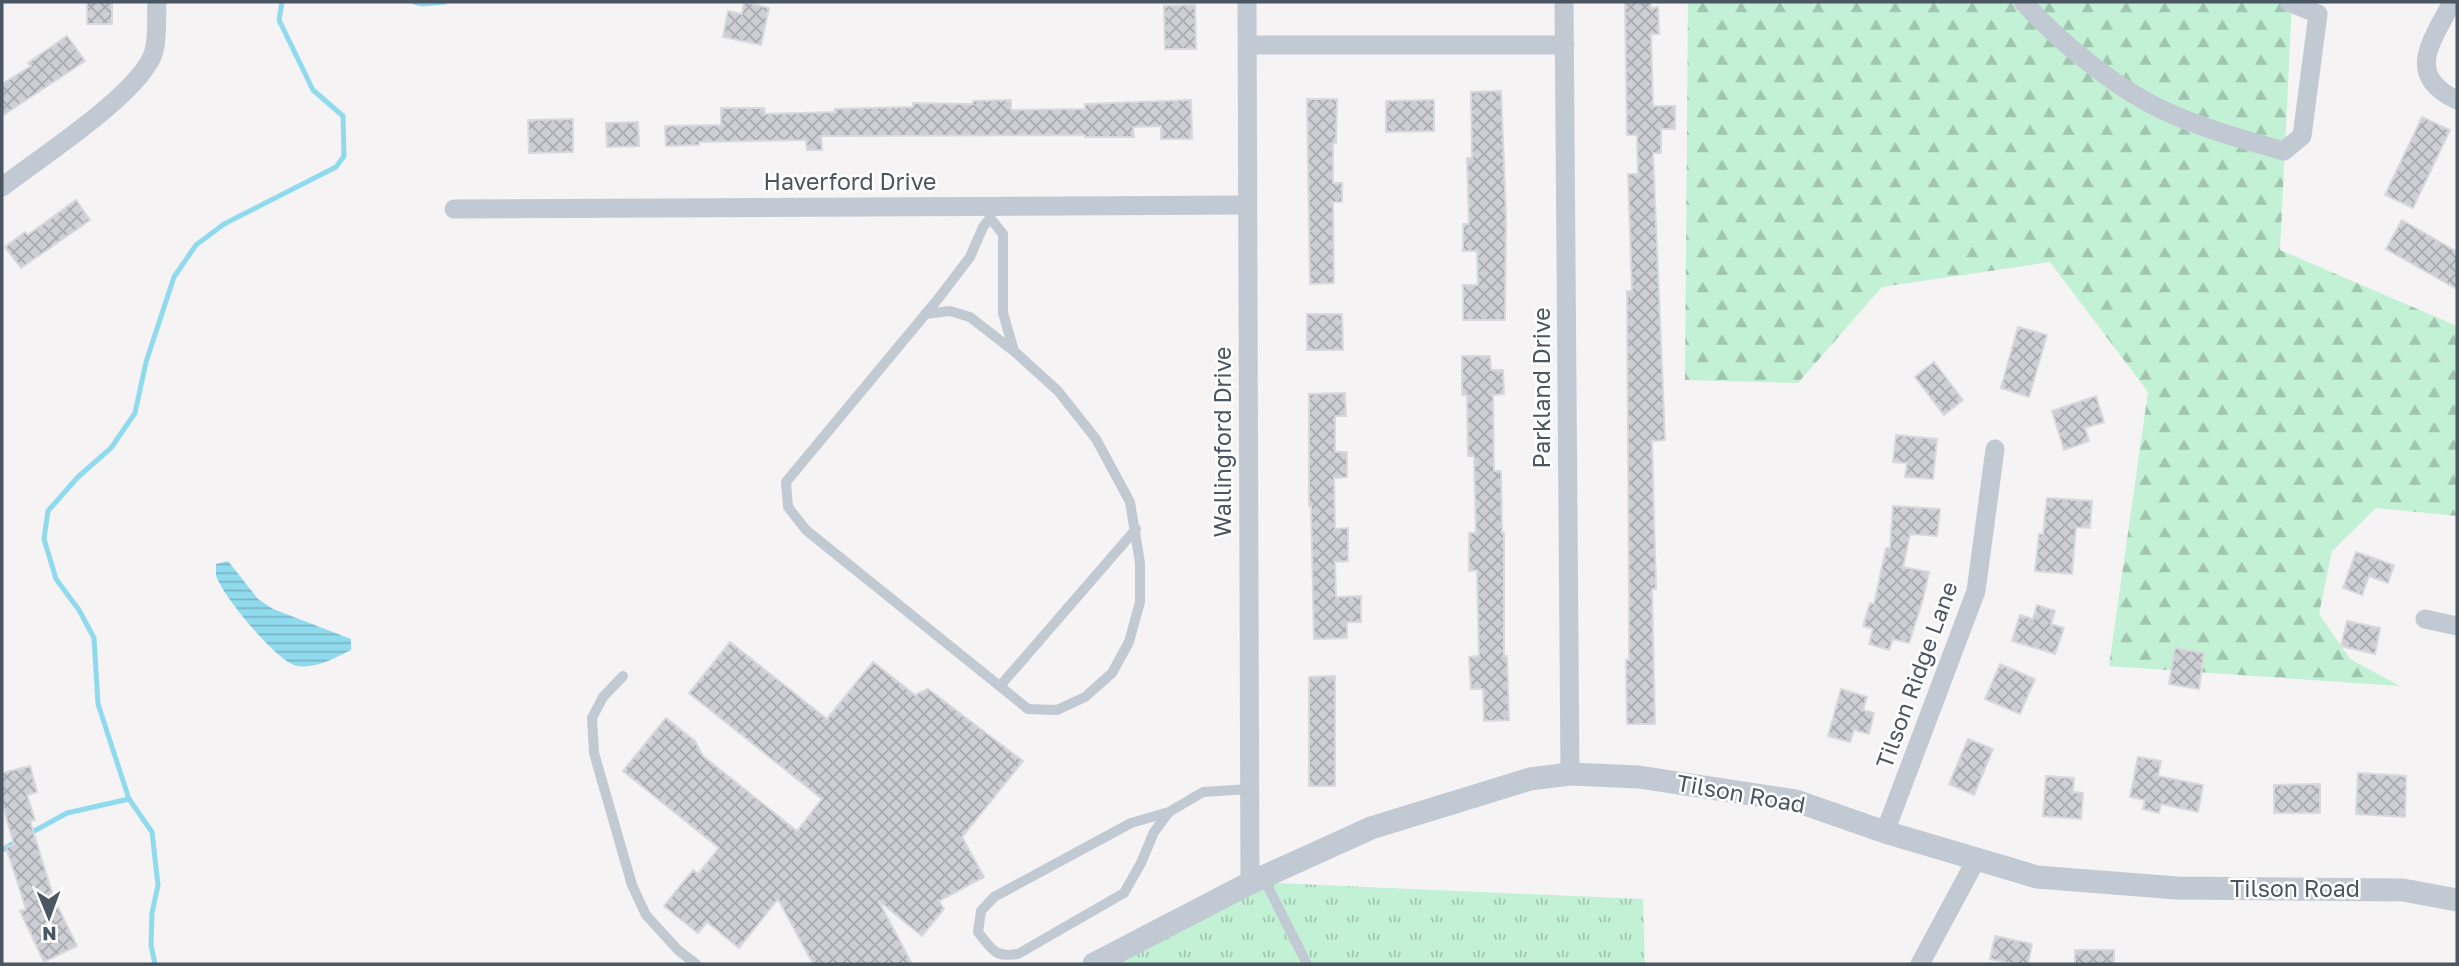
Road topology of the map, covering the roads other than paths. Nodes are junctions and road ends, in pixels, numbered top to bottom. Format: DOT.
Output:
graph roads {
  1 [pos="157,2"];
  2 [pos="1247,2"];
  3 [pos="1564,2"];
  4 [pos="2023,2"];
  5 [pos="2289,2"];
  6 [pos="2452,2"];
  7 [pos="2318,8"];
  8 [pos="1564,45"];
  9 [pos="1248,46"];
  10 [pos="2457,100"];
  11 [pos="2,187"];
  12 [pos="1247,205"];
  13 [pos="454,209"];
  14 [pos="990,212"];
  15 [pos="925,314"];
  16 [pos="1015,352"];
  17 [pos="1995,449"];
  18 [pos="1136,529"];
  19 [pos="2425,619"];
  20 [pos="2457,626"];
  21 [pos="623,676"];
  22 [pos="1000,686"];
  23 [pos="1570,774"];
  24 [pos="1249,789"];
  25 [pos="1169,811"];
  26 [pos="1885,832"];
  27 [pos="1976,860"];
  28 [pos="1256,880"];
  29 [pos="2457,900"];
  30 [pos="695,964"];
  31 [pos="1094,964"];
  32 [pos="1307,964"];
  33 [pos="1920,964"];
  1 -- 11 [label="street"];
  2 -- 9 [label="street, Wallingford Drive"];
  3 -- 8 [label="street, Parkland Drive"];
  4 -- 7 [label="street"];
  5 -- 7 [label="street"];
  6 -- 10 [label="street"];
  8 -- 9 [label="street"];
  8 -- 23 [label="street, Parkland Drive"];
  9 -- 12 [label="street, Wallingford Drive"];
  12 -- 14 [label="street, Haverford Drive"];
  12 -- 24 [label="street, Wallingford Drive"];
  13 -- 14 [label="street, Haverford Drive"];
  14 -- 15 [label="lane"];
  14 -- 16 [label="lane"];
  15 -- 16 [label="lane"];
  15 -- 22 [label="lane"];
  16 -- 18 [label="lane"];
  17 -- 26 [label="street, Tilson Ridge Lane"];
  18 -- 22 [label="lane"];
  18 -- 22 [label="lane"];
  19 -- 20 [label="street"];
  21 -- 30 [label="lane"];
  23 -- 26 [label="street, Tilson Road"];
  23 -- 28 [label="street, Tilson Road"];
  24 -- 25 [label="lane"];
  24 -- 28 [label="street, Wallingford Drive"];
  25 -- 25 [label="lane"];
  26 -- 27 [label="street, Tilson Road"];
  27 -- 29 [label="street, Tilson Road"];
  27 -- 33 [label="street"];
  28 -- 31 [label="street, Tilson Road"];
  28 -- 32 [label="lane"];
}
